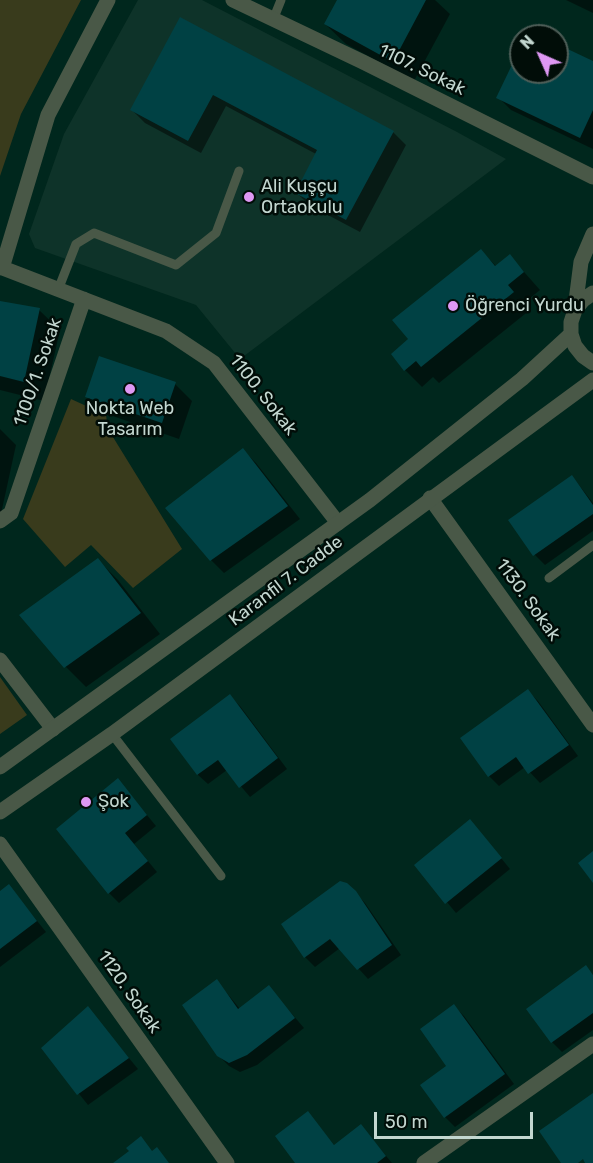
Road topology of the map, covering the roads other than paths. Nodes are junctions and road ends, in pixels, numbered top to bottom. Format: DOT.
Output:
graph roads {
  1 [pos="108,0"];
  2 [pos="232,0"];
  3 [pos="281,0"];
  4 [pos="273,20"];
  5 [pos="239,171"];
  6 [pos="593,177"];
  7 [pos="593,234"];
  8 [pos="1,267"];
  9 [pos="58,290"];
  10 [pos="593,293"];
  11 [pos="84,299"];
  12 [pos="575,310"];
  13 [pos="571,334"];
  14 [pos="593,363"];
  15 [pos="593,380"];
  16 [pos="430,498"];
  17 [pos="0,521"];
  18 [pos="338,523"];
  19 [pos="593,545"];
  20 [pos="549,578"];
  21 [pos="0,660"];
  22 [pos="593,725"];
  23 [pos="53,729"];
  24 [pos="112,734"];
  25 [pos="0,767"];
  26 [pos="0,812"];
  27 [pos="0,844"];
  28 [pos="221,876"];
  29 [pos="593,1044"];
  30 [pos="227,1163"];
  31 [pos="424,1163"];
  1 -- 8 [label="street"];
  2 -- 4 [label="street, 1107. Sokak"];
  3 -- 4 [label="lane"];
  4 -- 6 [label="street, 1107. Sokak"];
  5 -- 9 [label="lane"];
  7 -- 12 [label="street"];
  8 -- 9 [label="street, 1100. Sokak"];
  9 -- 11 [label="street, 1100. Sokak"];
  10 -- 12 [label="street"];
  11 -- 17 [label="street, 1100/1. Sokak"];
  11 -- 18 [label="street, 1100. Sokak"];
  12 -- 13 [label="street"];
  13 -- 14 [label="street"];
  13 -- 18 [label="street, Karanfil 7. Cadde"];
  15 -- 16 [label="street, Karanfil 7. Cadde"];
  16 -- 22 [label="street, 1130. Sokak"];
  16 -- 24 [label="street, Karanfil 7. Cadde"];
  18 -- 23 [label="street, Karanfil 7. Cadde"];
  19 -- 20 [label="lane"];
  21 -- 23 [label="street"];
  23 -- 25 [label="street, Karanfil 7. Cadde"];
  24 -- 26 [label="street, Karanfil 7. Cadde"];
  24 -- 28 [label="lane"];
  27 -- 30 [label="street, 1120. Sokak"];
  29 -- 31 [label="street"];
}
